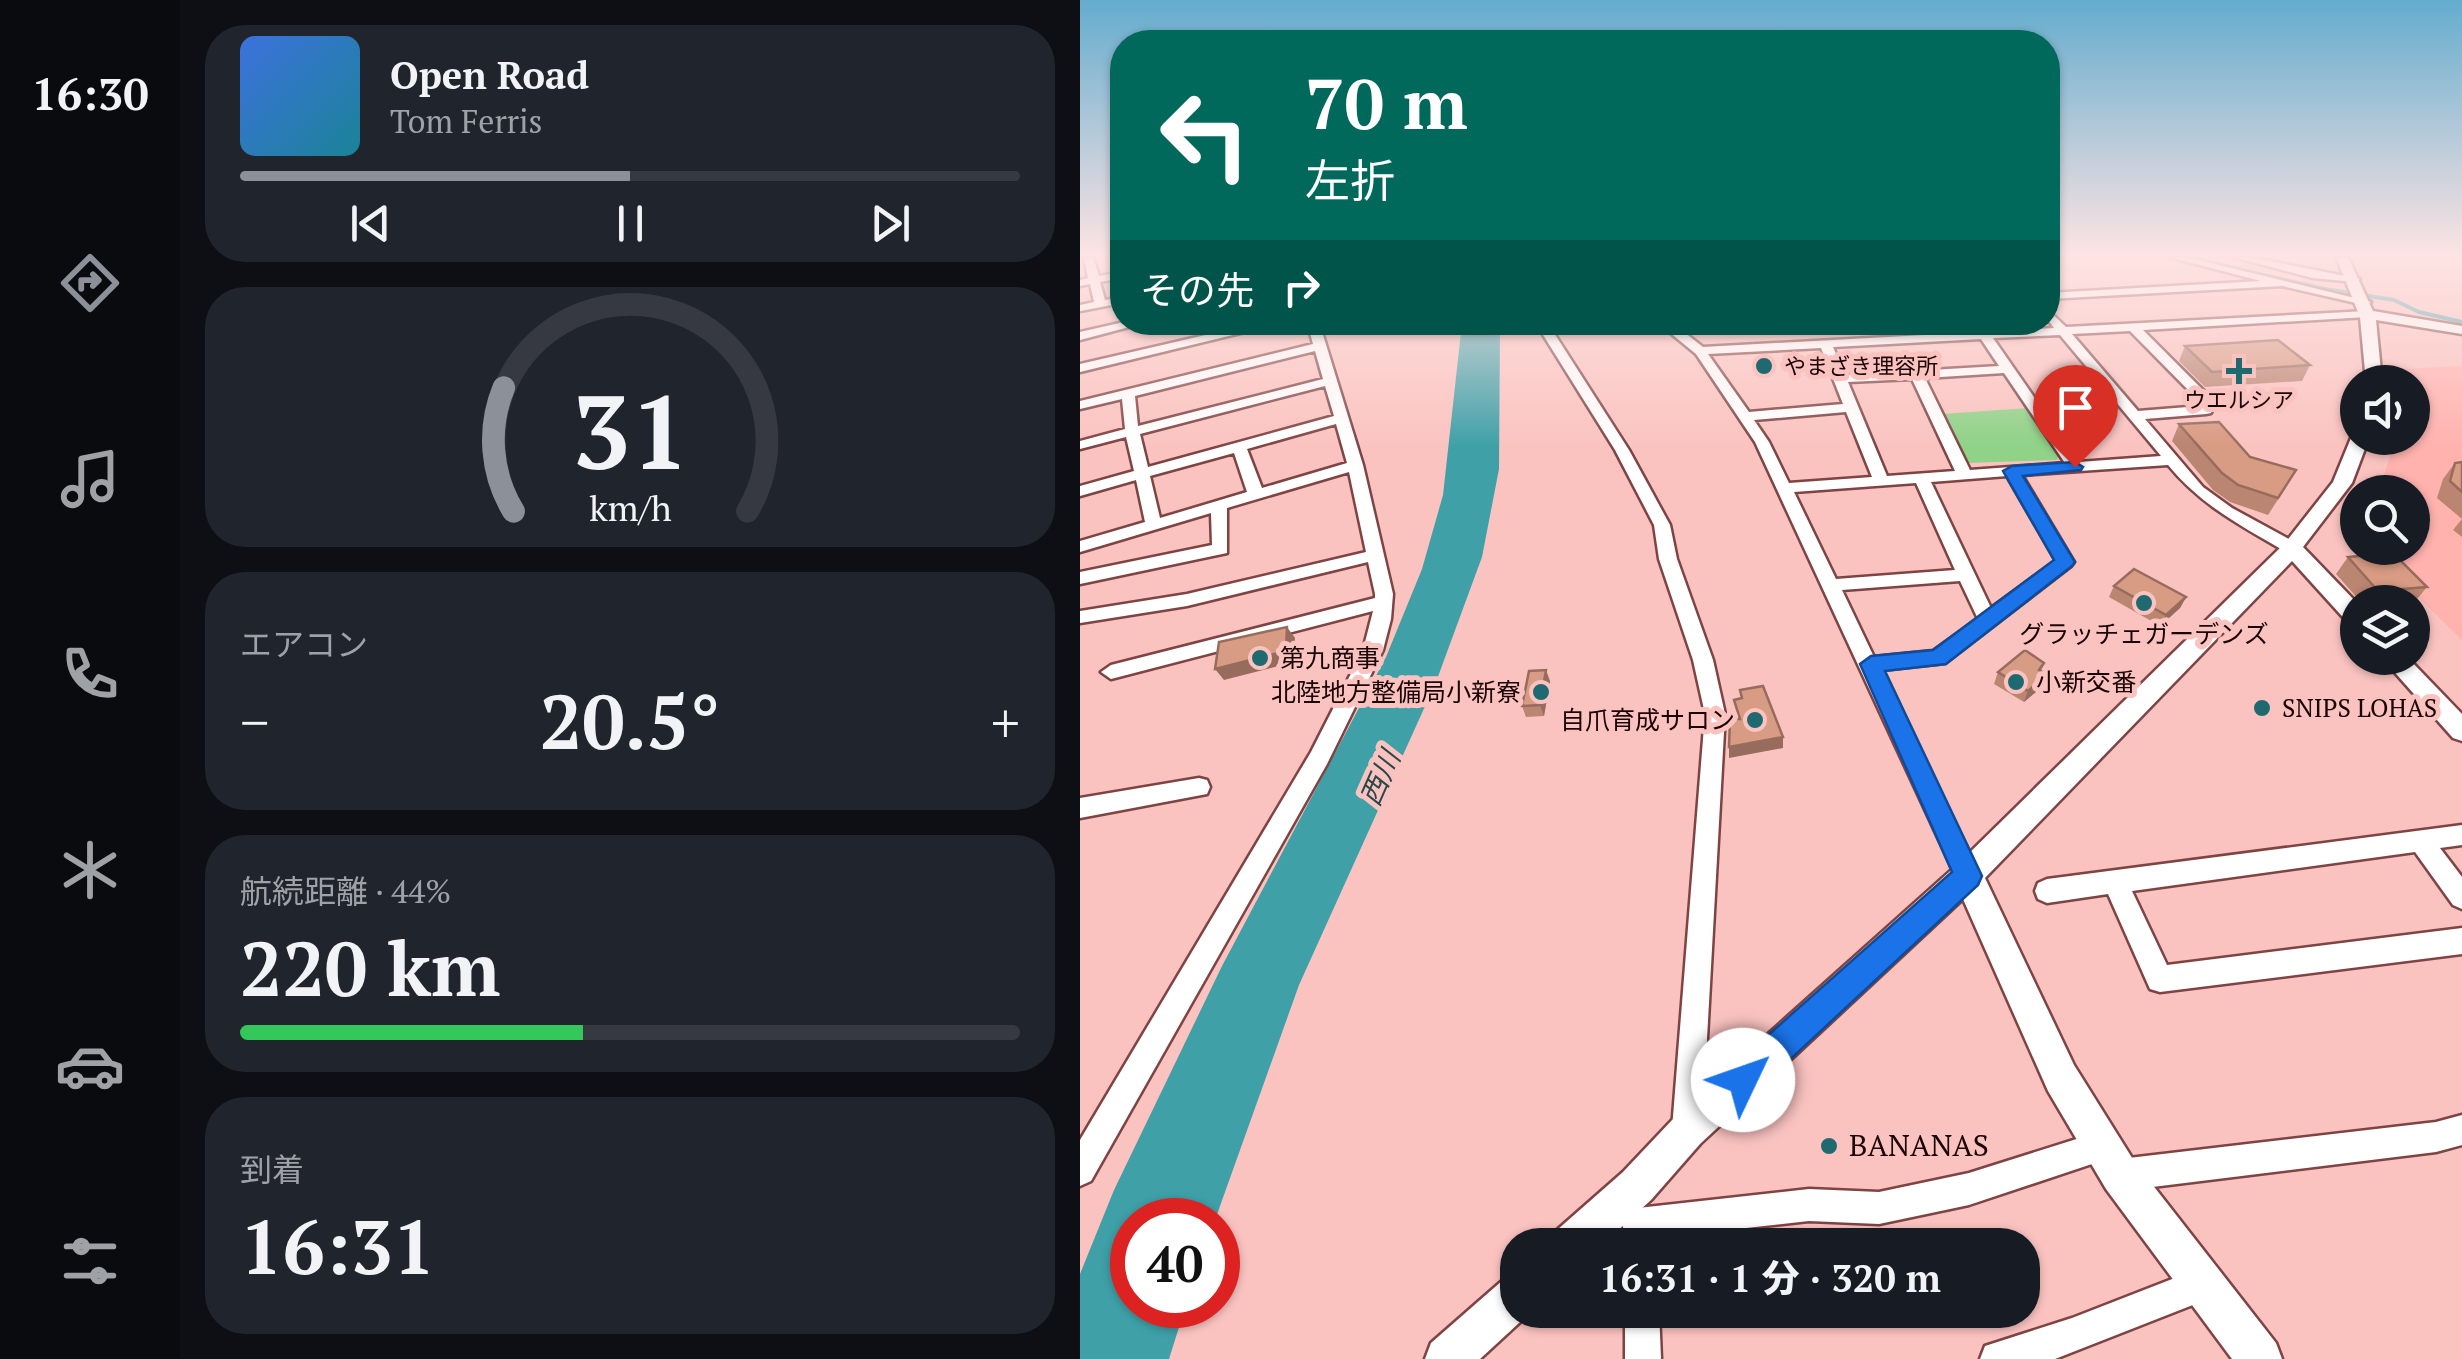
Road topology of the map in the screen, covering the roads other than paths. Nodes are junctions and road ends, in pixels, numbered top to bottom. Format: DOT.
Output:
graph roads {
  1 [pos="2178,320"];
  2 [pos="2213,320"];
  3 [pos="2369,320"];
  4 [pos="2420,320"];
  5 [pos="2181,323"];
  6 [pos="2132,326"];
  7 [pos="1110,329"];
  8 [pos="2061,330"];
  9 [pos="2462,330"];
  10 [pos="1208,335"];
  11 [pos="1223,335"];
  12 [pos="1317,335"];
  13 [pos="1549,335"];
  14 [pos="1679,335"];
  15 [pos="1889,335"];
  16 [pos="1972,335"];
  17 [pos="1985,335"];
  18 [pos="1080,336"];
  19 [pos="1210,338"];
  20 [pos="1892,342"];
  21 [pos="1321,346"];
  22 [pos="1826,346"];
  23 [pos="1700,352"];
  24 [pos="2375,365"];
  25 [pos="1080,368"];
  26 [pos="2008,369"];
  27 [pos="1917,374"];
  28 [pos="1840,379"];
  29 [pos="1330,381"];
  30 [pos="1128,394"];
  31 [pos="1080,406"];
  32 [pos="1851,407"];
  33 [pos="2134,416"];
  34 [pos="1745,417"];
  35 [pos="1340,419"];
  36 [pos="1132,432"];
  37 [pos="1080,445"];
  38 [pos="1239,447"];
  39 [pos="2353,455"];
  40 [pos="2171,460"];
  41 [pos="1355,465"];
  42 [pos="2075,467"];
  43 [pos="2012,471"];
  44 [pos="1142,474"];
  45 [pos="1965,474"];
  46 [pos="1920,478"];
  47 [pos="1882,480"];
  48 [pos="1783,488"];
  49 [pos="1080,490"];
  50 [pos="1256,494"];
  51 [pos="1219,505"];
  52 [pos="1154,526"];
  53 [pos="1080,547"];
  54 [pos="2292,548"];
  55 [pos="1375,555"];
  56 [pos="1966,575"];
  57 [pos="1080,578"];
  58 [pos="1831,585"];
  59 [pos="2340,600"];
  60 [pos="1383,602"];
  61 [pos="1080,617"];
  62 [pos="1988,621"];
  63 [pos="1871,664"];
  64 [pos="1111,672"];
  65 [pos="2410,675"];
  66 [pos="2462,731"];
  67 [pos="1199,786"];
  68 [pos="1080,808"];
  69 [pos="2462,836"];
  70 [pos="2421,841"];
  71 [pos="1968,876"];
  72 [pos="2116,884"];
  73 [pos="2046,891"];
  74 [pos="2462,897"];
  75 [pos="2462,941"];
  76 [pos="2462,1130"];
  77 [pos="1687,1132"];
  78 [pos="2112,1161"];
  79 [pos="1080,1170"];
  80 [pos="1637,1186"];
  81 [pos="1591,1228"];
  82 [pos="1639,1228"];
  83 [pos="1673,1228"];
  84 [pos="2203,1284"];
  85 [pos="1500,1311"];
  86 [pos="1642,1328"];
  87 [pos="1447,1359"];
  88 [pos="1643,1359"];
  89 [pos="1998,1359"];
  90 [pos="2260,1359"];
  1 -- 5 [label="street"];
  2 -- 5 [label="street"];
  3 -- 24 [label="street"];
  4 -- 9 [label="street"];
  5 -- 6 [label="street"];
  6 -- 8 [label="street"];
  6 -- 33 [label="street"];
  7 -- 18 [label="street"];
  8 -- 33 [label="street"];
  10 -- 19 [label="street"];
  11 -- 19 [label="street"];
  12 -- 21 [label="street"];
  13 -- 77 [label="street"];
  14 -- 23 [label="street"];
  15 -- 20 [label="street"];
  16 -- 20 [label="street"];
  17 -- 26 [label="street"];
  19 -- 25 [label="street"];
  20 -- 22 [label="street"];
  21 -- 29 [label="street"];
  21 -- 30 [label="street"];
  22 -- 23 [label="street"];
  22 -- 28 [label="street"];
  23 -- 34 [label="street"];
  26 -- 27 [label="street"];
  26 -- 42 [label="street"];
  27 -- 28 [label="street"];
  27 -- 45 [label="street"];
  28 -- 32 [label="street"];
  29 -- 35 [label="street"];
  29 -- 36 [label="street"];
  30 -- 31 [label="street"];
  30 -- 36 [label="street"];
  32 -- 34 [label="street"];
  32 -- 47 [label="street"];
  33 -- 40 [label="street"];
  34 -- 48 [label="street"];
  35 -- 38 [label="street"];
  35 -- 41 [label="street"];
  36 -- 37 [label="street"];
  36 -- 44 [label="street"];
  38 -- 44 [label="street"];
  38 -- 50 [label="street"];
  39 -- 54 [label="street"];
  40 -- 42 [label="street"];
  40 -- 54 [label="street"];
  41 -- 50 [label="street"];
  41 -- 55 [label="street"];
  42 -- 43 [label="street"];
  43 -- 45 [label="street"];
  43 -- 62 [label="street"];
  44 -- 49 [label="street"];
  44 -- 52 [label="street"];
  45 -- 46 [label="street"];
  46 -- 47 [label="street"];
  46 -- 56 [label="street"];
  47 -- 48 [label="street"];
  48 -- 58 [label="street"];
  50 -- 51 [label="street"];
  51 -- 52 [label="street"];
  51 -- 57 [label="street"];
  52 -- 53 [label="street"];
  54 -- 59 [label="street"];
  54 -- 71 [label="street"];
  55 -- 60 [label="street"];
  55 -- 61 [label="street"];
  56 -- 58 [label="street"];
  56 -- 62 [label="street"];
  58 -- 63 [label="street"];
  60 -- 64 [label="street"];
  60 -- 79 [label="street"];
  62 -- 63 [label="street"];
  63 -- 71 [label="street"];
  65 -- 66 [label="street"];
  67 -- 68 [label="street"];
  69 -- 70 [label="street"];
  70 -- 72 [label="street"];
  70 -- 74 [label="street"];
  71 -- 77 [label="street"];
  71 -- 78 [label="street"];
  72 -- 73 [label="street"];
  72 -- 75 [label="street"];
  76 -- 78 [label="street"];
  77 -- 80 [label="street"];
  78 -- 83 [label="street"];
  78 -- 84 [label="street"];
  80 -- 81 [label="street"];
  80 -- 82 [label="street"];
  84 -- 89 [label="street"];
  84 -- 90 [label="street"];
  85 -- 87 [label="street"];
  86 -- 88 [label="street"];
}
